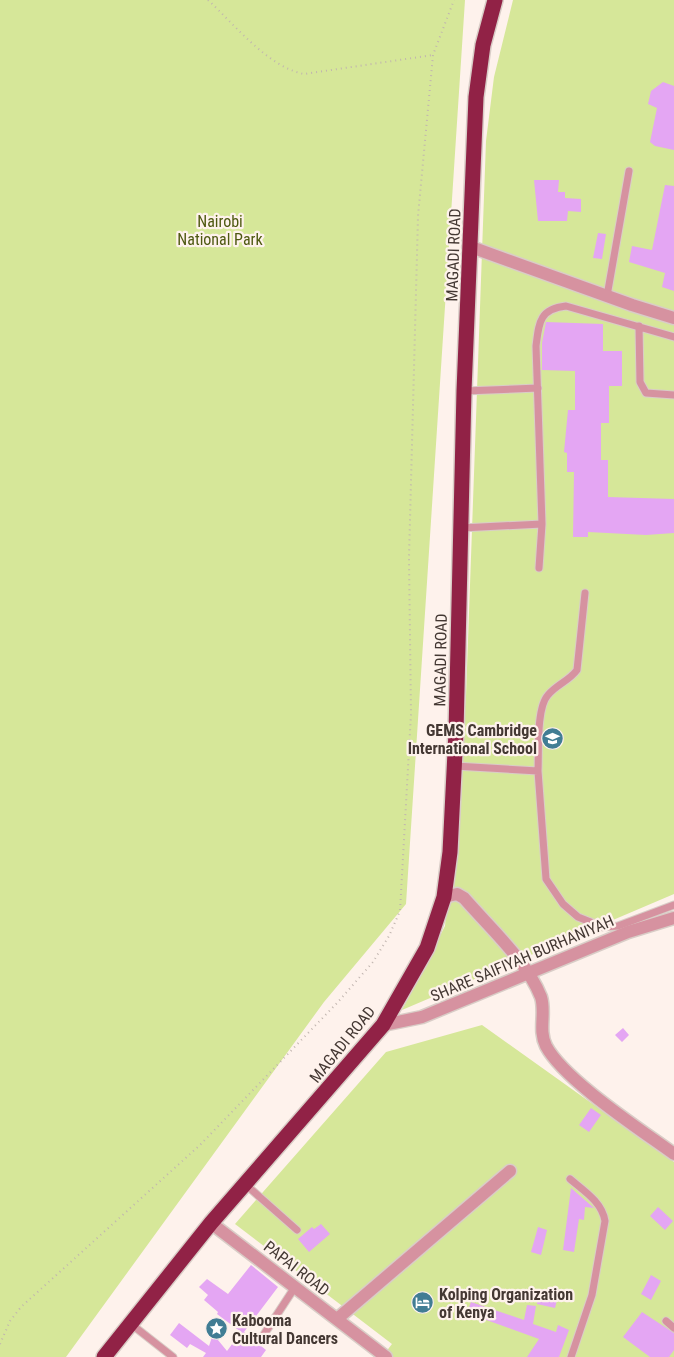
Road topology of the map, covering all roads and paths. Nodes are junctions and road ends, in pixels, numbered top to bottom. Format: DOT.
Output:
graph roads {
  1 [pos="208,0"];
  2 [pos="454,0"];
  3 [pos="495,0"];
  4 [pos="432,55"];
  5 [pos="630,171"];
  6 [pos="471,246"];
  7 [pos="607,296"];
  8 [pos="674,318"];
  9 [pos="640,326"];
  10 [pos="674,336"];
  11 [pos="538,388"];
  12 [pos="464,391"];
  13 [pos="674,395"];
  14 [pos="542,524"];
  15 [pos="461,528"];
  16 [pos="539,568"];
  17 [pos="585,593"];
  18 [pos="454,766"];
  19 [pos="538,771"];
  20 [pos="444,897"];
  21 [pos="674,905"];
  22 [pos="674,918"];
  23 [pos="529,972"];
  24 [pos="382,1025"];
  25 [pos="674,1154"];
  26 [pos="510,1171"];
  27 [pos="570,1179"];
  28 [pos="245,1184"];
  29 [pos="211,1223"];
  30 [pos="297,1230"];
  31 [pos="295,1287"];
  32 [pos="337,1319"];
  33 [pos="666,1322"];
  34 [pos="131,1324"];
  35 [pos="674,1328"];
  36 [pos="261,1339"];
  37 [pos="0,1344"];
  38 [pos="377,1354"];
  39 [pos="104,1357"];
  40 [pos="173,1357"];
  41 [pos="571,1357"];
  1 -- 4 [label="path"];
  2 -- 4 [label="path"];
  3 -- 6 [label="highway, MAGADI ROAD"];
  4 -- 37 [label="path"];
  5 -- 7 [label="lane"];
  6 -- 7 [label="street"];
  6 -- 12 [label="highway, MAGADI ROAD"];
  7 -- 8 [label="street"];
  9 -- 10 [label="lane"];
  9 -- 11 [label="lane"];
  9 -- 13 [label="lane"];
  11 -- 12 [label="lane"];
  11 -- 14 [label="lane"];
  12 -- 15 [label="highway, MAGADI ROAD"];
  14 -- 15 [label="lane"];
  14 -- 16 [label="lane"];
  15 -- 18 [label="highway, MAGADI ROAD"];
  17 -- 19 [label="lane"];
  18 -- 19 [label="lane"];
  18 -- 20 [label="highway, MAGADI ROAD"];
  19 -- 21 [label="lane"];
  20 -- 23 [label="street"];
  20 -- 24 [label="highway, MAGADI ROAD"];
  22 -- 23 [label="street, SHARE SAIFIYAH BURHANIYAH"];
  23 -- 24 [label="street, SHARE SAIFIYAH BURHANIYAH"];
  23 -- 25 [label="street"];
  24 -- 28 [label="highway, MAGADI ROAD"];
  26 -- 32 [label="street"];
  27 -- 41 [label="lane"];
  28 -- 29 [label="highway, MAGADI ROAD"];
  28 -- 30 [label="lane"];
  29 -- 31 [label="street, PAPAI ROAD"];
  29 -- 34 [label="highway, MAGADI ROAD"];
  31 -- 32 [label="street, PAPAI ROAD"];
  31 -- 36 [label="lane"];
  32 -- 38 [label="street, PAPAI ROAD"];
  33 -- 35 [label="lane"];
  34 -- 39 [label="highway, MAGADI ROAD"];
  34 -- 40 [label="lane"];
}
